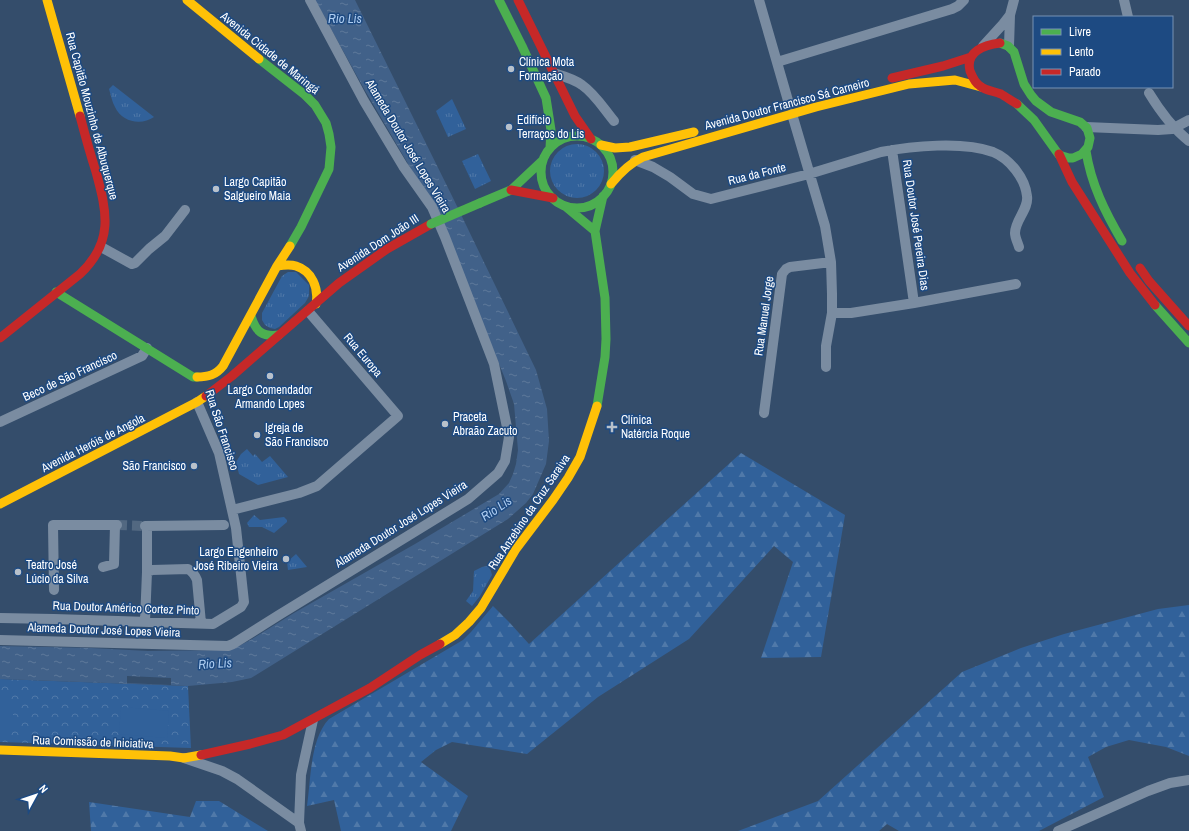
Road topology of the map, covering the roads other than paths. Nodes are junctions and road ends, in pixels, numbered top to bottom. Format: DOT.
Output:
graph roads {
  1 [pos="47,0"];
  2 [pos="187,0"];
  3 [pos="310,0"];
  4 [pos="499,0"];
  5 [pos="518,0"];
  6 [pos="759,0"];
  7 [pos="964,0"];
  8 [pos="1014,0"];
  9 [pos="1124,0"];
  10 [pos="1010,15"];
  11 [pos="1128,16"];
  12 [pos="1009,46"];
  13 [pos="982,47"];
  14 [pos="971,57"];
  15 [pos="777,62"];
  16 [pos="554,73"];
  17 [pos="882,80"];
  18 [pos="981,87"];
  19 [pos="1148,90"];
  20 [pos="789,106"];
  21 [pos="1189,120"];
  22 [pos="614,121"];
  23 [pos="1086,127"];
  24 [pos="705,128"];
  25 [pos="1108,128"];
  26 [pos="591,139"];
  27 [pos="1189,141"];
  28 [pos="601,145"];
  29 [pos="550,148"];
  30 [pos="1088,148"];
  31 [pos="892,150"];
  32 [pos="1059,154"];
  33 [pos="543,160"];
  34 [pos="635,160"];
  35 [pos="809,174"];
  36 [pos="610,184"];
  37 [pos="511,190"];
  38 [pos="603,196"];
  39 [pos="553,198"];
  40 [pos="565,206"];
  41 [pos="185,210"];
  42 [pos="595,231"];
  43 [pos="291,242"];
  44 [pos="1125,246"];
  45 [pos="101,247"];
  46 [pos="1019,248"];
  47 [pos="1133,258"];
  48 [pos="831,262"];
  49 [pos="277,266"];
  50 [pos="297,266"];
  51 [pos="321,282"];
  52 [pos="339,283"];
  53 [pos="1016,284"];
  54 [pos="56,292"];
  55 [pos="316,304"];
  56 [pos="914,304"];
  57 [pos="308,311"];
  58 [pos="832,312"];
  59 [pos="251,316"];
  60 [pos="1189,326"];
  61 [pos="279,335"];
  62 [pos="0,338"];
  63 [pos="1189,343"];
  64 [pos="147,348"];
  65 [pos="826,367"];
  66 [pos="194,383"];
  67 [pos="197,402"];
  68 [pos="764,413"];
  69 [pos="0,422"];
  70 [pos="0,504"];
  71 [pos="232,510"];
  72 [pos="224,525"];
  73 [pos="103,567"];
  74 [pos="147,572"];
  75 [pos="54,590"];
  76 [pos="244,602"];
  77 [pos="0,618"];
  78 [pos="145,622"];
  79 [pos="201,624"];
  80 [pos="0,640"];
  81 [pos="313,715"];
  82 [pos="0,750"];
  83 [pos="184,758"];
  84 [pos="1189,780"];
  85 [pos="300,827"];
  86 [pos="1058,831"];
  1 -- 45 [label="main road, Rua Capitão Mouzinho de Albuquerque"];
  2 -- 43 [label="main road, Avenida Cidade de Maringá"];
  3 -- 80 [label="street, Alameda Doutor José Lopes Vieira"];
  4 -- 29 [label="main road"];
  5 -- 16 [label="main road"];
  6 -- 15 [label="street"];
  7 -- 15 [label="street"];
  8 -- 10 [label="street"];
  9 -- 11 [label="street"];
  10 -- 12 [label="street"];
  10 -- 13 [label="street"];
  12 -- 13 [label="main road"];
  12 -- 23 [label="main road"];
  13 -- 14 [label="main road"];
  14 -- 17 [label="main road, Avenida Doutor Francisco Sá Carneiro"];
  14 -- 18 [label="main road"];
  15 -- 20 [label="street"];
  16 -- 22 [label="street"];
  16 -- 26 [label="main road"];
  18 -- 20 [label="main road, Avenida Doutor Francisco Sá Carneiro"];
  18 -- 32 [label="main road, Avenida Doutor Francisco Sá Carneiro"];
  19 -- 27 [label="street, bridge"];
  20 -- 34 [label="main road, Avenida Doutor Francisco Sá Carneiro"];
  20 -- 35 [label="street"];
  21 -- 25 [label="street"];
  23 -- 25 [label="street"];
  23 -- 30 [label="main road"];
  24 -- 28 [label="main road, Avenida Doutor Francisco Sá Carneiro"];
  25 -- 30 [label="street"];
  26 -- 28 [label="main road"];
  26 -- 29 [label="main road"];
  28 -- 36 [label="main road"];
  29 -- 33 [label="main road"];
  30 -- 32 [label="main road"];
  30 -- 44 [label="main road"];
  31 -- 35 [label="street, Rua da Fonte"];
  31 -- 46 [label="street, Rua da Fonte"];
  31 -- 56 [label="street, Rua Doutor José Pereira Dias"];
  32 -- 63 [label="main road"];
  33 -- 37 [label="main road"];
  33 -- 39 [label="main road"];
  34 -- 35 [label="street, Rua da Fonte"];
  34 -- 36 [label="main road, Avenida Doutor Francisco Sá Carneiro"];
  35 -- 48 [label="street"];
  36 -- 38 [label="main road"];
  37 -- 39 [label="main road"];
  37 -- 52 [label="main road, Avenida Dom João III, bridge"];
  38 -- 40 [label="main road"];
  38 -- 42 [label="main road, Rua Anzebino da Cruz Saraiva"];
  39 -- 40 [label="main road"];
  40 -- 42 [label="main road"];
  41 -- 45 [label="street"];
  42 -- 81 [label="main road, Rua Anzebino da Cruz Saraiva"];
  43 -- 49 [label="main road, Avenida Cidade de Maringá"];
  43 -- 50 [label="main road"];
  45 -- 54 [label="main road, Rua Capitão Mouzinho de Albuquerque"];
  47 -- 60 [label="main road"];
  48 -- 58 [label="street"];
  48 -- 68 [label="street, Rua Manuel Jorge"];
  49 -- 50 [label="main road"];
  49 -- 59 [label="main road, Avenida Cidade de Maringá"];
  50 -- 51 [label="main road"];
  51 -- 52 [label="main road, Avenida Dom João III"];
  51 -- 55 [label="main road"];
  52 -- 55 [label="main road, Avenida Dom João III"];
  53 -- 56 [label="street"];
  54 -- 62 [label="main road, Rua Capitão Mouzinho de Albuquerque"];
  54 -- 64 [label="main road, Rua São Francisco"];
  55 -- 57 [label="main road"];
  56 -- 58 [label="street"];
  57 -- 61 [label="main road"];
  57 -- 71 [label="street, Rua Europa"];
  58 -- 65 [label="street"];
  59 -- 61 [label="main road"];
  59 -- 66 [label="main road, Avenida Cidade de Maringá"];
  61 -- 67 [label="main road"];
  64 -- 66 [label="main road, Rua São Francisco"];
  64 -- 69 [label="street, Beco de São Francisco"];
  66 -- 67 [label="main road, Rua São Francisco"];
  67 -- 70 [label="main road, Avenida Heróis de Angola"];
  67 -- 71 [label="street, Rua São Francisco"];
  71 -- 76 [label="street, Rua São Francisco"];
  72 -- 74 [label="street"];
  73 -- 75 [label="street"];
  74 -- 78 [label="street"];
  74 -- 79 [label="street"];
  76 -- 79 [label="street, Rua Doutor Américo Cortez Pinto"];
  77 -- 78 [label="street, Rua Doutor Américo Cortez Pinto"];
  78 -- 79 [label="street, Rua Doutor Américo Cortez Pinto"];
  81 -- 83 [label="main road, Rua Anzebino da Cruz Saraiva"];
  81 -- 85 [label="street"];
  82 -- 83 [label="main road, Rua Comissão de Iniciativa"];
  83 -- 85 [label="street"];
  84 -- 86 [label="street"];
}
